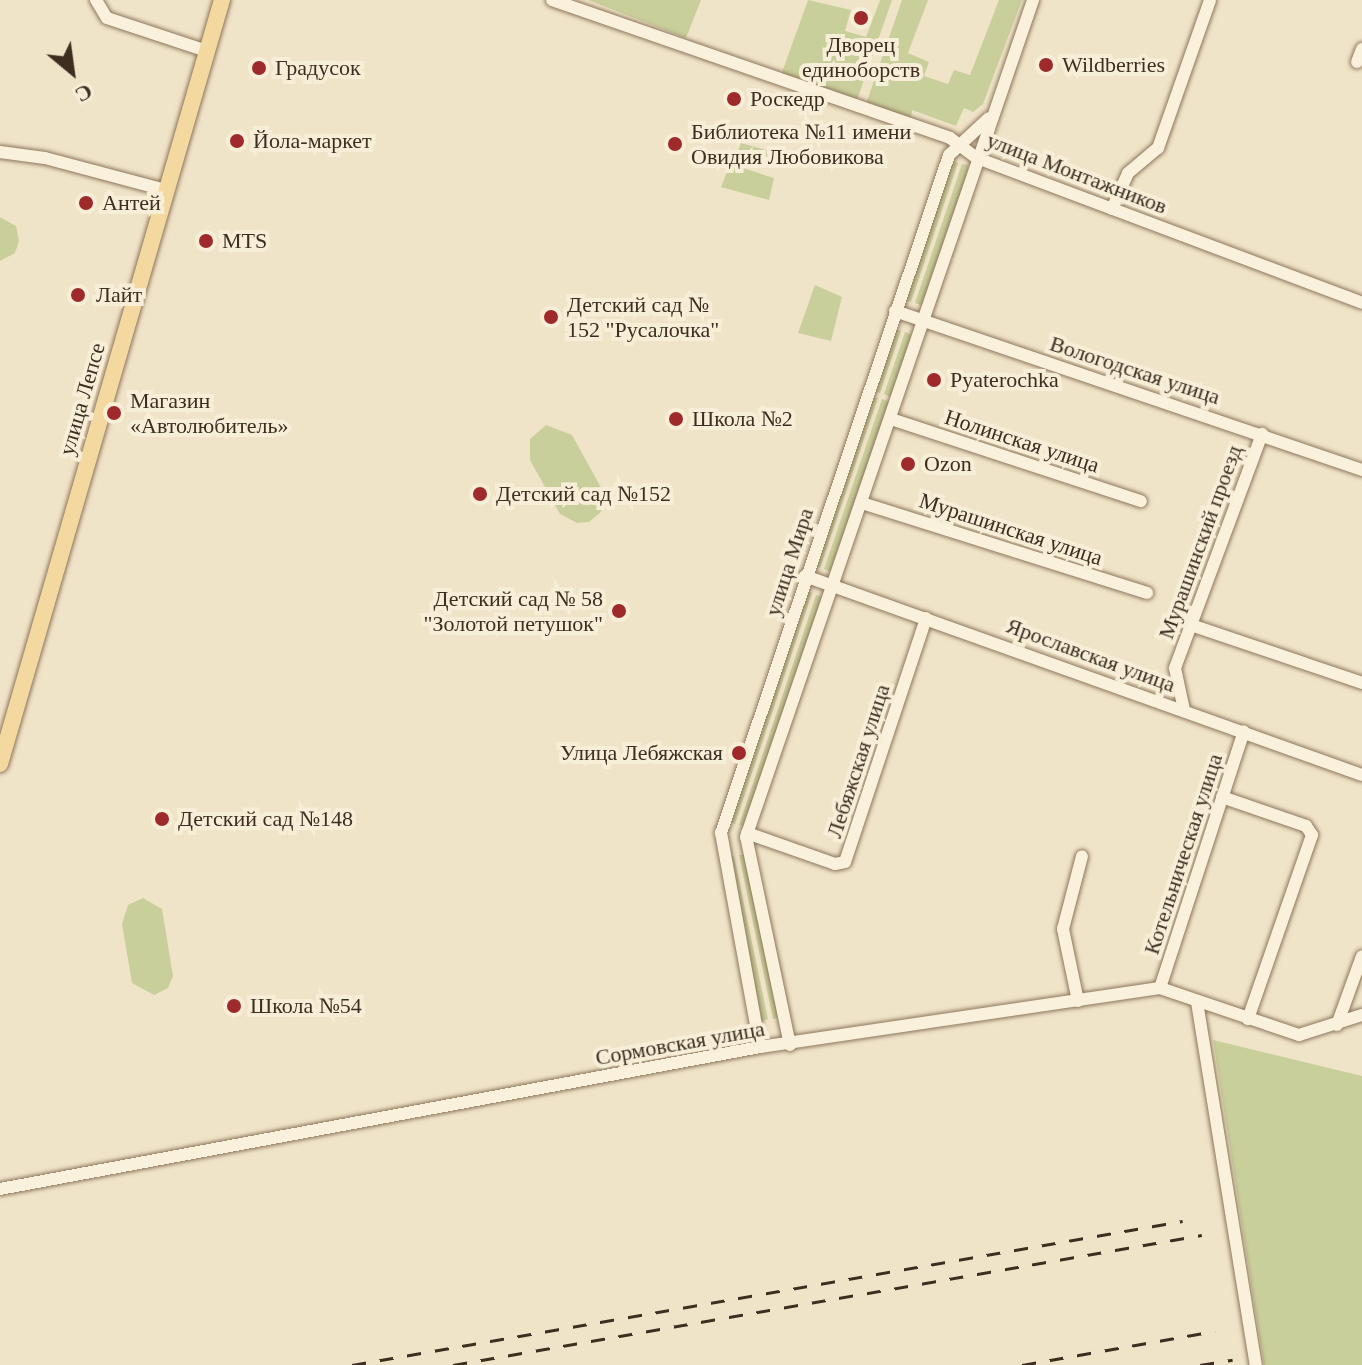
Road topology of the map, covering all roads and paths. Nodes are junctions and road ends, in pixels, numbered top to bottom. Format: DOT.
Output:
graph roads {
  1 [pos="96,0"];
  2 [pos="222,0"];
  3 [pos="552,0"];
  4 [pos="1033,0"];
  5 [pos="1210,0"];
  6 [pos="1362,49"];
  7 [pos="207,51"];
  8 [pos="1357,62"];
  9 [pos="991,115"];
  10 [pos="958,142"];
  11 [pos="0,152"];
  12 [pos="977,158"];
  13 [pos="165,190"];
  14 [pos="1112,209"];
  15 [pos="1362,303"];
  16 [pos="895,311"];
  17 [pos="924,320"];
  18 [pos="891,419"];
  19 [pos="1262,434"];
  20 [pos="1362,470"];
  21 [pos="1141,501"];
  22 [pos="862,503"];
  23 [pos="805,576"];
  24 [pos="833,585"];
  25 [pos="1147,593"];
  26 [pos="926,618"];
  27 [pos="1191,625"];
  28 [pos="1362,683"];
  29 [pos="1184,710"];
  30 [pos="1244,731"];
  31 [pos="0,764"];
  32 [pos="1362,775"];
  33 [pos="1222,797"];
  34 [pos="747,833"];
  35 [pos="1082,856"];
  36 [pos="1362,956"];
  37 [pos="1354,979"];
  38 [pos="1160,988"];
  39 [pos="1362,996"];
  40 [pos="1078,1001"];
  41 [pos="1197,1002"];
  42 [pos="1362,1015"];
  43 [pos="1248,1019"];
  44 [pos="1337,1025"];
  45 [pos="790,1045"];
  46 [pos="760,1047"];
  47 [pos="0,1189"];
  48 [pos="1256,1365"];
  1 -- 7 [label="street"];
  2 -- 7 [label="main road, улица Лепсе"];
  3 -- 10 [label="street, улица Монтажников"];
  4 -- 9 [label="street"];
  5 -- 14 [label="street"];
  6 -- 8 [label="street"];
  7 -- 13 [label="main road, улица Лепсе"];
  9 -- 10 [label="street, улица Мира"];
  9 -- 12 [label="street"];
  10 -- 12 [label="street, улица Монтажников"];
  10 -- 16 [label="street, улица Мира"];
  11 -- 13 [label="street"];
  12 -- 14 [label="street, улица Монтажников"];
  12 -- 17 [label="street"];
  13 -- 31 [label="main road, улица Лепсе"];
  14 -- 15 [label="street, улица Монтажников"];
  16 -- 17 [label="street, Вологодская улица"];
  16 -- 23 [label="street, улица Мира"];
  17 -- 18 [label="street"];
  17 -- 19 [label="street, Вологодская улица"];
  18 -- 21 [label="street, Нолинская улица"];
  18 -- 22 [label="street"];
  19 -- 20 [label="street, Вологодская улица"];
  19 -- 27 [label="street, Мурашинский проезд"];
  22 -- 24 [label="street"];
  22 -- 25 [label="street, Мурашинская улица"];
  23 -- 24 [label="street, Ярославская улица"];
  23 -- 46 [label="street, улица Мира"];
  24 -- 26 [label="street, Ярославская улица"];
  24 -- 34 [label="street"];
  26 -- 29 [label="street, Ярославская улица"];
  26 -- 34 [label="street, Лебяжская улица"];
  27 -- 28 [label="street"];
  27 -- 29 [label="street, Мурашинский проезд"];
  29 -- 30 [label="street, Ярославская улица"];
  30 -- 32 [label="street, Ярославская улица"];
  30 -- 33 [label="street, Котельническая улица"];
  33 -- 38 [label="street, Котельническая улица"];
  33 -- 43 [label="street"];
  34 -- 45 [label="street"];
  35 -- 40 [label="street"];
  36 -- 37 [label="street"];
  37 -- 39 [label="street"];
  37 -- 44 [label="street"];
  38 -- 40 [label="street, Сормовская улица"];
  38 -- 41 [label="street, Сормовская улица"];
  40 -- 45 [label="street, Сормовская улица"];
  41 -- 43 [label="street, Сормовская улица"];
  41 -- 48 [label="street"];
  42 -- 44 [label="street, Сормовская улица"];
  43 -- 44 [label="street, Сормовская улица"];
  45 -- 46 [label="street, Сормовская улица"];
  46 -- 47 [label="street, Сормовская улица"];
}
